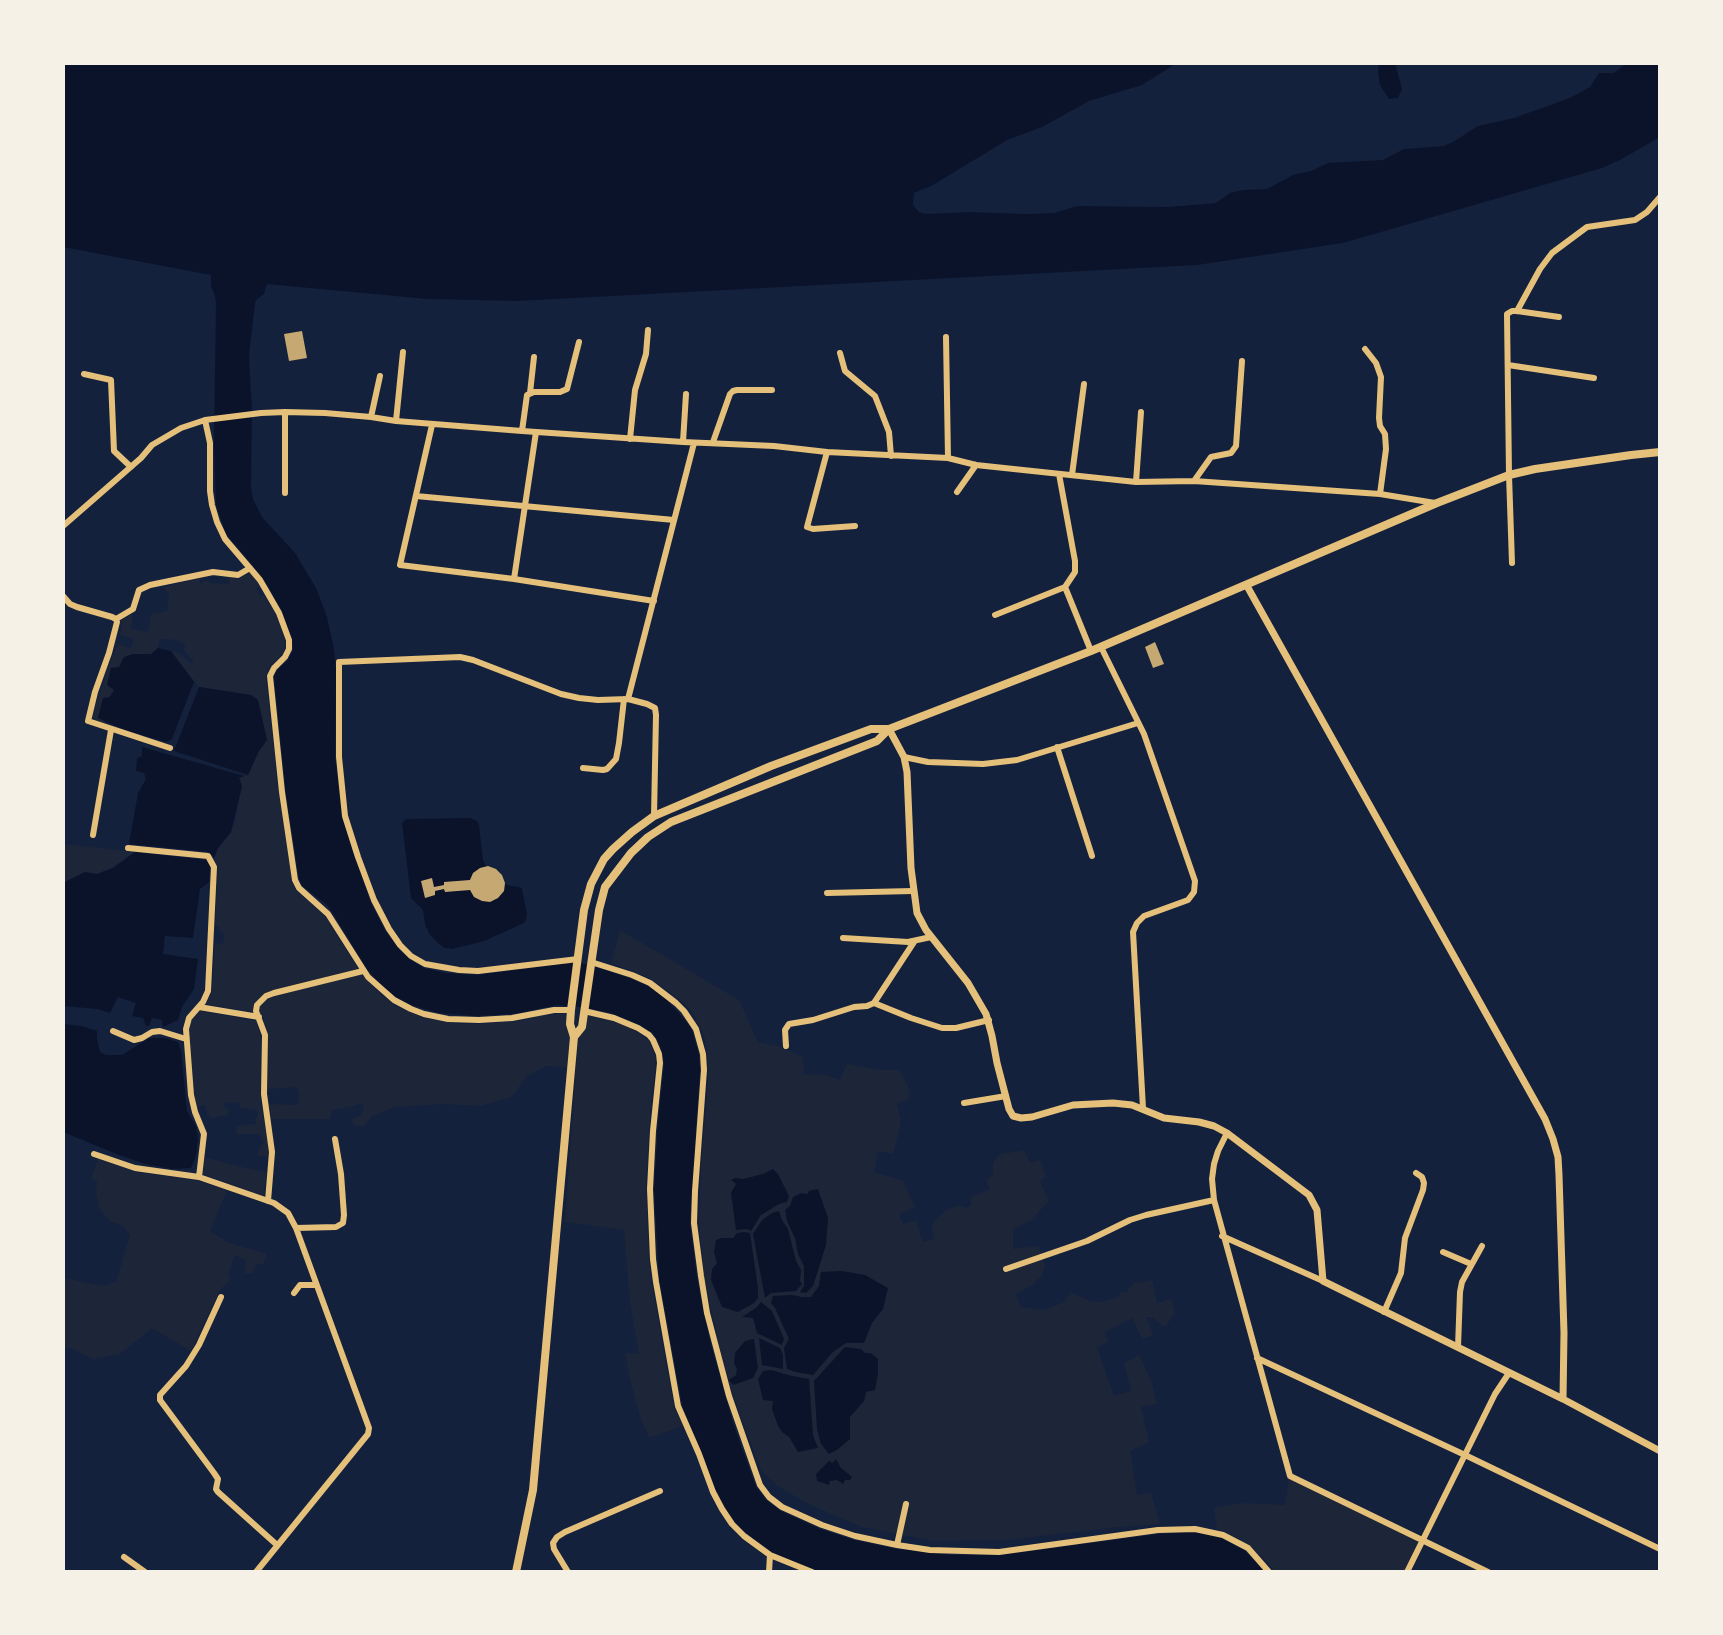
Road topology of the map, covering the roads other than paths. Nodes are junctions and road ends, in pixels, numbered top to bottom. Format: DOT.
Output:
graph roads {
  1 [pos="1660,197"];
  2 [pos="1517,311"];
  3 [pos="1559,317"];
  4 [pos="648,330"];
  5 [pos="946,337"];
  6 [pos="579,342"];
  7 [pos="1365,349"];
  8 [pos="403,352"];
  9 [pos="840,353"];
  10 [pos="534,357"];
  11 [pos="1242,360"];
  12 [pos="1508,365"];
  13 [pos="84,374"];
  14 [pos="380,376"];
  15 [pos="1594,378"];
  16 [pos="1084,384"];
  17 [pos="772,390"];
  18 [pos="530,393"];
  19 [pos="686,394"];
  20 [pos="285,412"];
  21 [pos="1141,412"];
  22 [pos="371,417"];
  23 [pos="205,420"];
  24 [pos="396,421"];
  25 [pos="432,425"];
  26 [pos="522,431"];
  27 [pos="536,432"];
  28 [pos="630,439"];
  29 [pos="683,442"];
  30 [pos="713,442"];
  31 [pos="694,443"];
  32 [pos="827,452"];
  33 [pos="1660,453"];
  34 [pos="891,456"];
  35 [pos="948,458"];
  36 [pos="976,465"];
  37 [pos="131,467"];
  38 [pos="1059,474"];
  39 [pos="1072,475"];
  40 [pos="1509,475"];
  41 [pos="1194,481"];
  42 [pos="1136,482"];
  43 [pos="957,492"];
  44 [pos="285,493"];
  45 [pos="1380,494"];
  46 [pos="416,496"];
  47 [pos="1437,503"];
  48 [pos="524,507"];
  49 [pos="674,520"];
  50 [pos="63,526"];
  51 [pos="855,526"];
  52 [pos="1512,563"];
  53 [pos="250,568"];
  54 [pos="514,579"];
  55 [pos="1247,586"];
  56 [pos="1065,587"];
  57 [pos="63,596"];
  58 [pos="654,601"];
  59 [pos="995,615"];
  60 [pos="116,619"];
  61 [pos="1101,648"];
  62 [pos="1091,651"];
  63 [pos="626,699"];
  64 [pos="1138,723"];
  65 [pos="889,729"];
  66 [pos="111,730"];
  67 [pos="1057,747"];
  68 [pos="170,748"];
  69 [pos="904,757"];
  70 [pos="583,768"];
  71 [pos="654,816"];
  72 [pos="93,835"];
  73 [pos="128,848"];
  74 [pos="1092,856"];
  75 [pos="913,891"];
  76 [pos="827,893"];
  77 [pos="931,937"];
  78 [pos="843,939"];
  79 [pos="914,942"];
  80 [pos="578,959"];
  81 [pos="591,962"];
  82 [pos="363,971"];
  83 [pos="874,1003"];
  84 [pos="199,1007"];
  85 [pos="571,1010"];
  86 [pos="584,1011"];
  87 [pos="259,1017"];
  88 [pos="989,1020"];
  89 [pos="113,1031"];
  90 [pos="574,1037"];
  91 [pos="186,1039"];
  92 [pos="786,1046"];
  93 [pos="1006,1096"];
  94 [pos="964,1103"];
  95 [pos="1143,1108"];
  96 [pos="1227,1133"];
  97 [pos="335,1139"];
  98 [pos="94,1154"];
  99 [pos="1416,1173"];
  100 [pos="199,1177"];
  101 [pos="1213,1200"];
  102 [pos="268,1201"];
  103 [pos="296,1228"];
  104 [pos="1222,1236"];
  105 [pos="1482,1245"];
  106 [pos="1443,1252"];
  107 [pos="1471,1264"];
  108 [pos="1006,1269"];
  109 [pos="1323,1282"];
  110 [pos="316,1285"];
  111 [pos="294,1293"];
  112 [pos="221,1297"];
  113 [pos="1384,1312"];
  114 [pos="1458,1346"];
  115 [pos="1257,1357"];
  116 [pos="1509,1373"];
  117 [pos="1563,1399"];
  118 [pos="1660,1451"];
  119 [pos="1465,1455"];
  120 [pos="660,1491"];
  121 [pos="906,1504"];
  122 [pos="1423,1540"];
  123 [pos="277,1545"];
  124 [pos="897,1545"];
  125 [pos="1660,1549"];
  126 [pos="770,1555"];
  127 [pos="124,1557"];
  128 [pos="145,1572"];
  129 [pos="256,1572"];
  130 [pos="516,1572"];
  131 [pos="568,1572"];
  132 [pos="769,1572"];
  133 [pos="812,1572"];
  134 [pos="1269,1572"];
  135 [pos="1407,1572"];
  136 [pos="1488,1572"];
  1 -- 2 [label="street"];
  2 -- 3 [label="street"];
  2 -- 12 [label="street"];
  4 -- 28 [label="street"];
  5 -- 35 [label="street"];
  6 -- 18 [label="street"];
  7 -- 45 [label="street"];
  8 -- 24 [label="street"];
  9 -- 34 [label="street"];
  10 -- 18 [label="street"];
  11 -- 41 [label="street"];
  12 -- 15 [label="street"];
  12 -- 40 [label="street"];
  13 -- 37 [label="street"];
  14 -- 22 [label="street"];
  16 -- 39 [label="street"];
  17 -- 30 [label="street"];
  18 -- 26 [label="street"];
  19 -- 29 [label="street"];
  20 -- 22 [label="street"];
  20 -- 23 [label="street"];
  20 -- 44 [label="street"];
  21 -- 42 [label="street"];
  22 -- 24 [label="street"];
  23 -- 37 [label="street"];
  23 -- 53 [label="street"];
  24 -- 25 [label="street"];
  25 -- 26 [label="street"];
  25 -- 46 [label="street"];
  26 -- 27 [label="street"];
  27 -- 28 [label="street"];
  27 -- 48 [label="street"];
  28 -- 29 [label="street"];
  29 -- 31 [label="street"];
  30 -- 31 [label="street"];
  30 -- 32 [label="street"];
  31 -- 49 [label="street"];
  32 -- 34 [label="street"];
  32 -- 51 [label="street"];
  33 -- 40 [label="main road"];
  34 -- 35 [label="street"];
  35 -- 36 [label="street"];
  36 -- 38 [label="street"];
  36 -- 43 [label="street"];
  37 -- 50 [label="street"];
  38 -- 39 [label="street"];
  38 -- 56 [label="street"];
  39 -- 42 [label="street"];
  40 -- 47 [label="main road"];
  40 -- 52 [label="street"];
  41 -- 42 [label="street"];
  41 -- 45 [label="street"];
  45 -- 47 [label="street"];
  46 -- 48 [label="street"];
  46 -- 54 [label="street"];
  47 -- 55 [label="main road"];
  48 -- 49 [label="street"];
  48 -- 54 [label="street"];
  49 -- 58 [label="street"];
  53 -- 60 [label="street"];
  53 -- 82 [label="street"];
  54 -- 58 [label="street"];
  55 -- 61 [label="main road"];
  55 -- 117 [label="street"];
  56 -- 59 [label="street"];
  56 -- 62 [label="street"];
  57 -- 60 [label="street"];
  58 -- 63 [label="street"];
  60 -- 66 [label="street"];
  61 -- 62 [label="main road"];
  61 -- 64 [label="street"];
  62 -- 65 [label="main road"];
  63 -- 70 [label="street"];
  63 -- 71 [label="street"];
  63 -- 80 [label="street"];
  64 -- 67 [label="street"];
  64 -- 95 [label="street"];
  65 -- 69 [label="street"];
  65 -- 71 [label="main road"];
  65 -- 81 [label="main road"];
  66 -- 68 [label="street"];
  66 -- 72 [label="street"];
  67 -- 69 [label="street"];
  67 -- 74 [label="street"];
  69 -- 75 [label="street"];
  71 -- 80 [label="main road"];
  73 -- 84 [label="street"];
  75 -- 76 [label="street"];
  75 -- 77 [label="street"];
  77 -- 79 [label="street"];
  77 -- 88 [label="street"];
  78 -- 79 [label="street"];
  79 -- 83 [label="street"];
  80 -- 85 [label="main road"];
  81 -- 86 [label="main road"];
  81 -- 124 [label="street"];
  82 -- 85 [label="street"];
  82 -- 87 [label="street"];
  83 -- 88 [label="street"];
  83 -- 92 [label="street"];
  84 -- 87 [label="street"];
  84 -- 91 [label="street"];
  85 -- 90 [label="main road"];
  86 -- 90 [label="main road"];
  86 -- 126 [label="street"];
  87 -- 102 [label="street"];
  88 -- 93 [label="street"];
  89 -- 91 [label="street"];
  90 -- 130 [label="main road"];
  91 -- 100 [label="street"];
  93 -- 94 [label="street"];
  93 -- 95 [label="street"];
  95 -- 96 [label="street"];
  96 -- 101 [label="street"];
  96 -- 109 [label="street"];
  97 -- 103 [label="street"];
  98 -- 100 [label="street"];
  99 -- 113 [label="street"];
  100 -- 102 [label="street"];
  101 -- 104 [label="street"];
  101 -- 108 [label="street"];
  102 -- 103 [label="street"];
  103 -- 110 [label="street"];
  104 -- 109 [label="street"];
  104 -- 115 [label="street"];
  105 -- 107 [label="street"];
  106 -- 107 [label="street"];
  107 -- 114 [label="street"];
  109 -- 113 [label="street"];
  110 -- 111 [label="street"];
  110 -- 123 [label="street"];
  112 -- 123 [label="street"];
  113 -- 114 [label="street"];
  114 -- 116 [label="street"];
  115 -- 119 [label="street"];
  115 -- 122 [label="street"];
  116 -- 117 [label="street"];
  116 -- 119 [label="street"];
  117 -- 118 [label="street"];
  119 -- 122 [label="street"];
  119 -- 125 [label="street"];
  120 -- 131 [label="street"];
  121 -- 124 [label="street"];
  122 -- 135 [label="street"];
  122 -- 136 [label="street"];
  123 -- 129 [label="street"];
  124 -- 134 [label="street"];
  126 -- 132 [label="street"];
  126 -- 133 [label="street"];
  127 -- 128 [label="street"];
}
